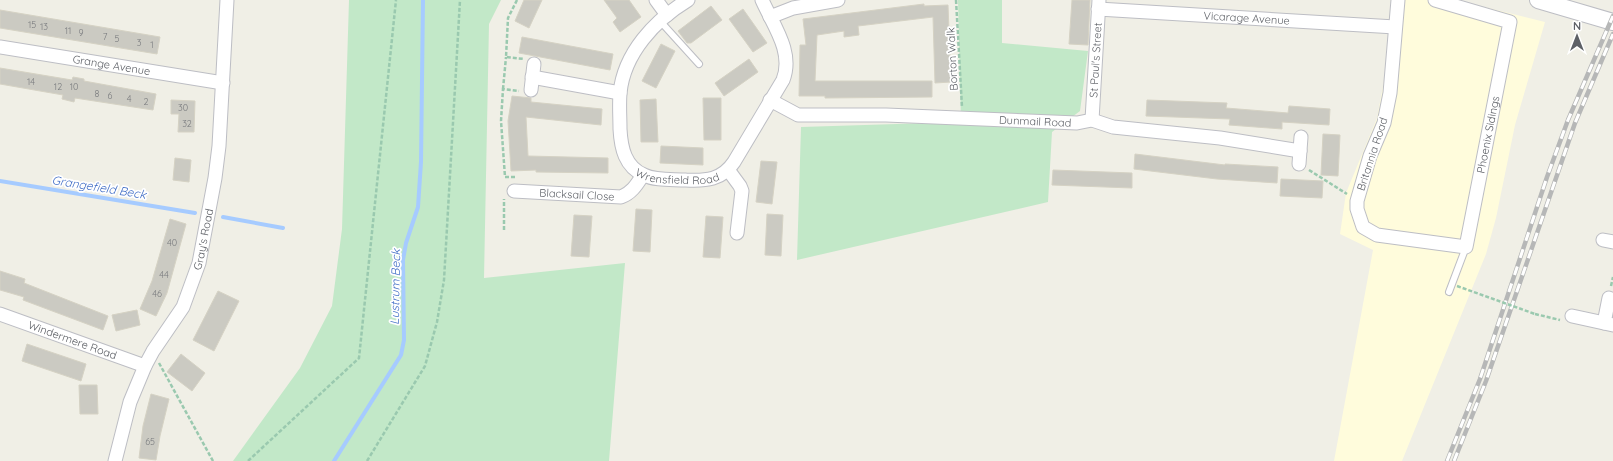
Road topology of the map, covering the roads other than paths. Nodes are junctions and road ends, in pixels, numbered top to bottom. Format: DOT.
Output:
graph roads {
  1 [pos="227,0"];
  2 [pos="656,0"];
  3 [pos="688,0"];
  4 [pos="762,0"];
  5 [pos="838,0"];
  6 [pos="1398,0"];
  7 [pos="1435,0"];
  8 [pos="1538,0"];
  9 [pos="1098,4"];
  10 [pos="770,17"];
  11 [pos="664,18"];
  12 [pos="1613,22"];
  13 [pos="1395,27"];
  14 [pos="0,47"];
  15 [pos="534,64"];
  16 [pos="699,64"];
  17 [pos="223,83"];
  18 [pos="620,93"];
  19 [pos="770,100"];
  20 [pos="1092,120"];
  21 [pos="1301,137"];
  22 [pos="1300,151"];
  23 [pos="1299,164"];
  24 [pos="728,171"];
  25 [pos="643,175"];
  26 [pos="515,188"];
  27 [pos="737,233"];
  28 [pos="1466,247"];
  29 [pos="1449,292"];
  30 [pos="1609,298"];
  31 [pos="0,314"];
  32 [pos="1566,318"];
  33 [pos="1608,324"];
  34 [pos="145,366"];
  35 [pos="115,461"];
  1 -- 17 [label="street, Gray's Road"];
  2 -- 11 [label="street"];
  3 -- 11 [label="street, Wrensfield Road"];
  4 -- 10 [label="street, Wrensfield Road"];
  5 -- 10 [label="street"];
  6 -- 13 [label="street, Britannia Road"];
  7 -- 28 [label="street, Phoenix Sidings"];
  8 -- 12 [label="street"];
  9 -- 13 [label="street, Vicarage Avenue"];
  9 -- 20 [label="street, St Paul's Street"];
  10 -- 19 [label="street, Wrensfield Road"];
  11 -- 16 [label="lane"];
  11 -- 18 [label="street, Wrensfield Road"];
  13 -- 28 [label="street, Britannia Road"];
  14 -- 17 [label="street, Grange Avenue"];
  15 -- 18 [label="street"];
  17 -- 34 [label="street, Gray's Road"];
  18 -- 25 [label="street, Wrensfield Road"];
  19 -- 20 [label="street, Dunmail Road"];
  19 -- 24 [label="street, Wrensfield Road"];
  20 -- 22 [label="street, Dunmail Road"];
  21 -- 22 [label="street"];
  22 -- 23 [label="street"];
  24 -- 25 [label="street, Wrensfield Road"];
  24 -- 27 [label="street"];
  25 -- 26 [label="street, Blacksail Close"];
  28 -- 29 [label="lane"];
  30 -- 33 [label="street"];
  31 -- 34 [label="street, Windermere Road"];
  32 -- 33 [label="street"];
  34 -- 35 [label="street, Gray's Road"];
}
